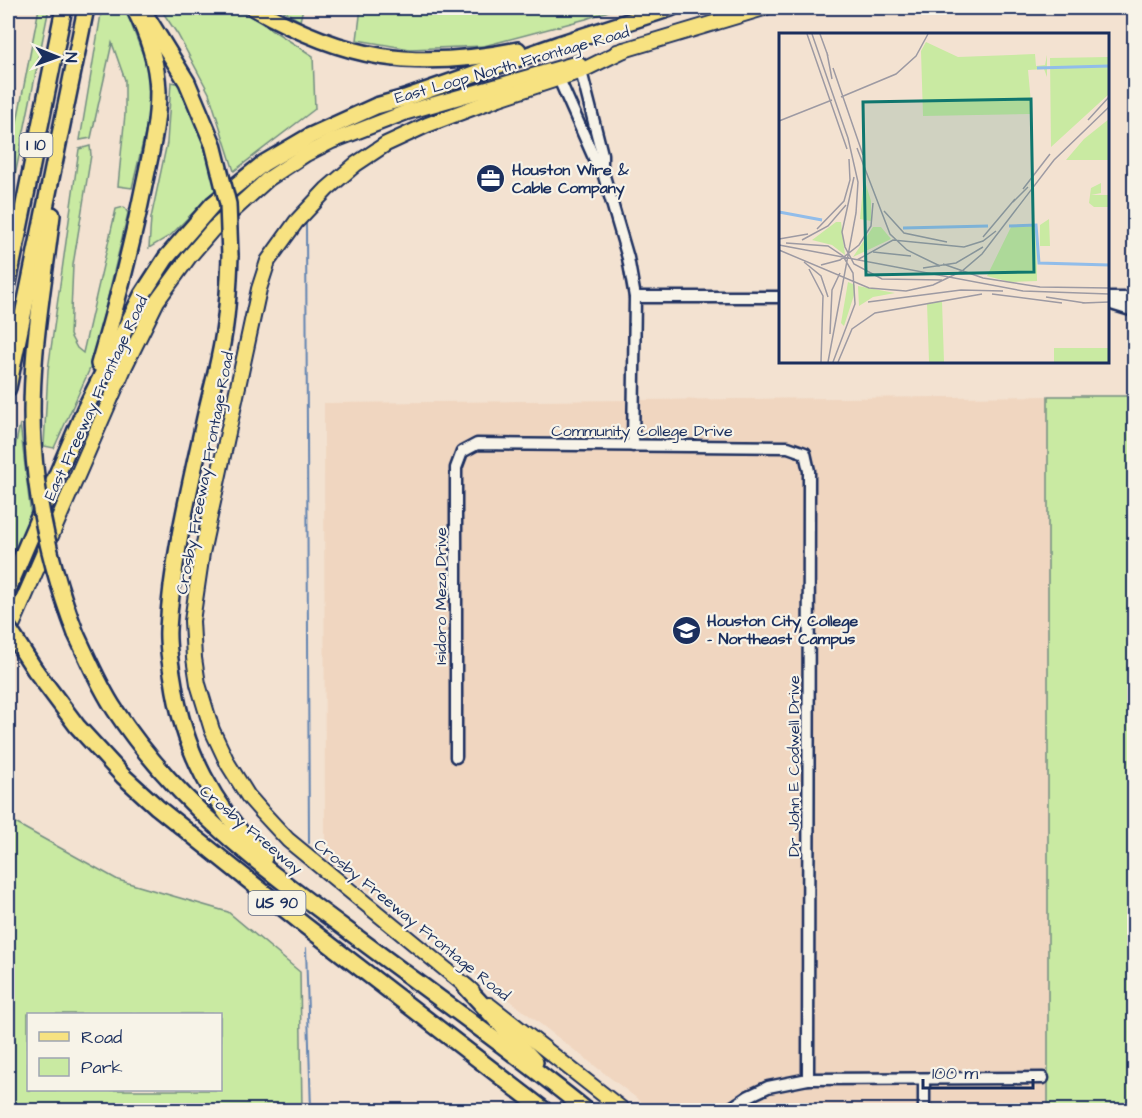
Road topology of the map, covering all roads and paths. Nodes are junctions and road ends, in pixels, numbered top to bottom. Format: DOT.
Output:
graph roads {
  1 [pos="64,8"];
  2 [pos="86,8"];
  3 [pos="134,8"];
  4 [pos="140,8"];
  5 [pos="254,8"];
  6 [pos="671,8"];
  7 [pos="764,8"];
  8 [pos="559,44"];
  9 [pos="624,50"];
  10 [pos="581,71"];
  11 [pos="559,79"];
  12 [pos="64,113"];
  13 [pos="594,123"];
  14 [pos="581,127"];
  15 [pos="306,154"];
  16 [pos="602,169"];
  17 [pos="8,283"];
  18 [pos="635,297"];
  19 [pos="779,297"];
  20 [pos="1109,297"];
  21 [pos="1134,298"];
  22 [pos="1109,304"];
  23 [pos="1134,311"];
  24 [pos="8,388"];
  25 [pos="85,409"];
  26 [pos="477,444"];
  27 [pos="633,446"];
  28 [pos="805,453"];
  29 [pos="8,589"];
  30 [pos="8,628"];
  31 [pos="8,635"];
  32 [pos="456,757"];
  33 [pos="311,904"];
  34 [pos="465,986"];
  35 [pos="1043,1078"];
  36 [pos="808,1079"];
  37 [pos="924,1079"];
  38 [pos="559,1088"];
  39 [pos="544,1110"];
  40 [pos="586,1110"];
  41 [pos="622,1110"];
  42 [pos="728,1110"];
  43 [pos="924,1110"];
  1 -- 17 [label="highway, I 10"];
  2 -- 12 [label="highway, I 10"];
  3 -- 25 [label="highway"];
  4 -- 33 [label="highway, bridge"];
  5 -- 8 [label="highway"];
  6 -- 8 [label="highway"];
  7 -- 9 [label="main road, East Loop North Frontage Road"];
  8 -- 25 [label="highway"];
  9 -- 10 [label="main road, Crosby Freeway Frontage Road"];
  9 -- 15 [label="main road, East Loop North Frontage Road"];
  10 -- 11 [label="main road, Crosby Freeway Frontage Road"];
  10 -- 13 [label="street"];
  11 -- 14 [label="street"];
  11 -- 34 [label="main road, Crosby Freeway Frontage Road"];
  12 -- 24 [label="highway, I 10"];
  12 -- 33 [label="highway, Crosby Freeway / US 90, bridge"];
  13 -- 14 [label="street"];
  13 -- 16 [label="street"];
  14 -- 16 [label="street"];
  15 -- 31 [label="main road, East Freeway Frontage Road"];
  16 -- 18 [label="street"];
  18 -- 19 [label="street"];
  18 -- 27 [label="street"];
  20 -- 21 [label="street"];
  22 -- 23 [label="street"];
  25 -- 29 [label="highway"];
  26 -- 27 [label="street, Community College Drive"];
  26 -- 32 [label="street, Isidoro Meza Drive"];
  27 -- 28 [label="street, Community College Drive"];
  28 -- 36 [label="street, Dr John E Codwell Drive"];
  30 -- 39 [label="highway, US 90, bridge"];
  33 -- 38 [label="highway, Crosby Freeway / US 90"];
  34 -- 38 [label="highway"];
  34 -- 41 [label="main road, Crosby Freeway Frontage Road"];
  35 -- 37 [label="street"];
  36 -- 37 [label="street"];
  36 -- 42 [label="street"];
  37 -- 43 [label="street"];
  38 -- 40 [label="highway, Crosby Freeway / US 90"];
}
